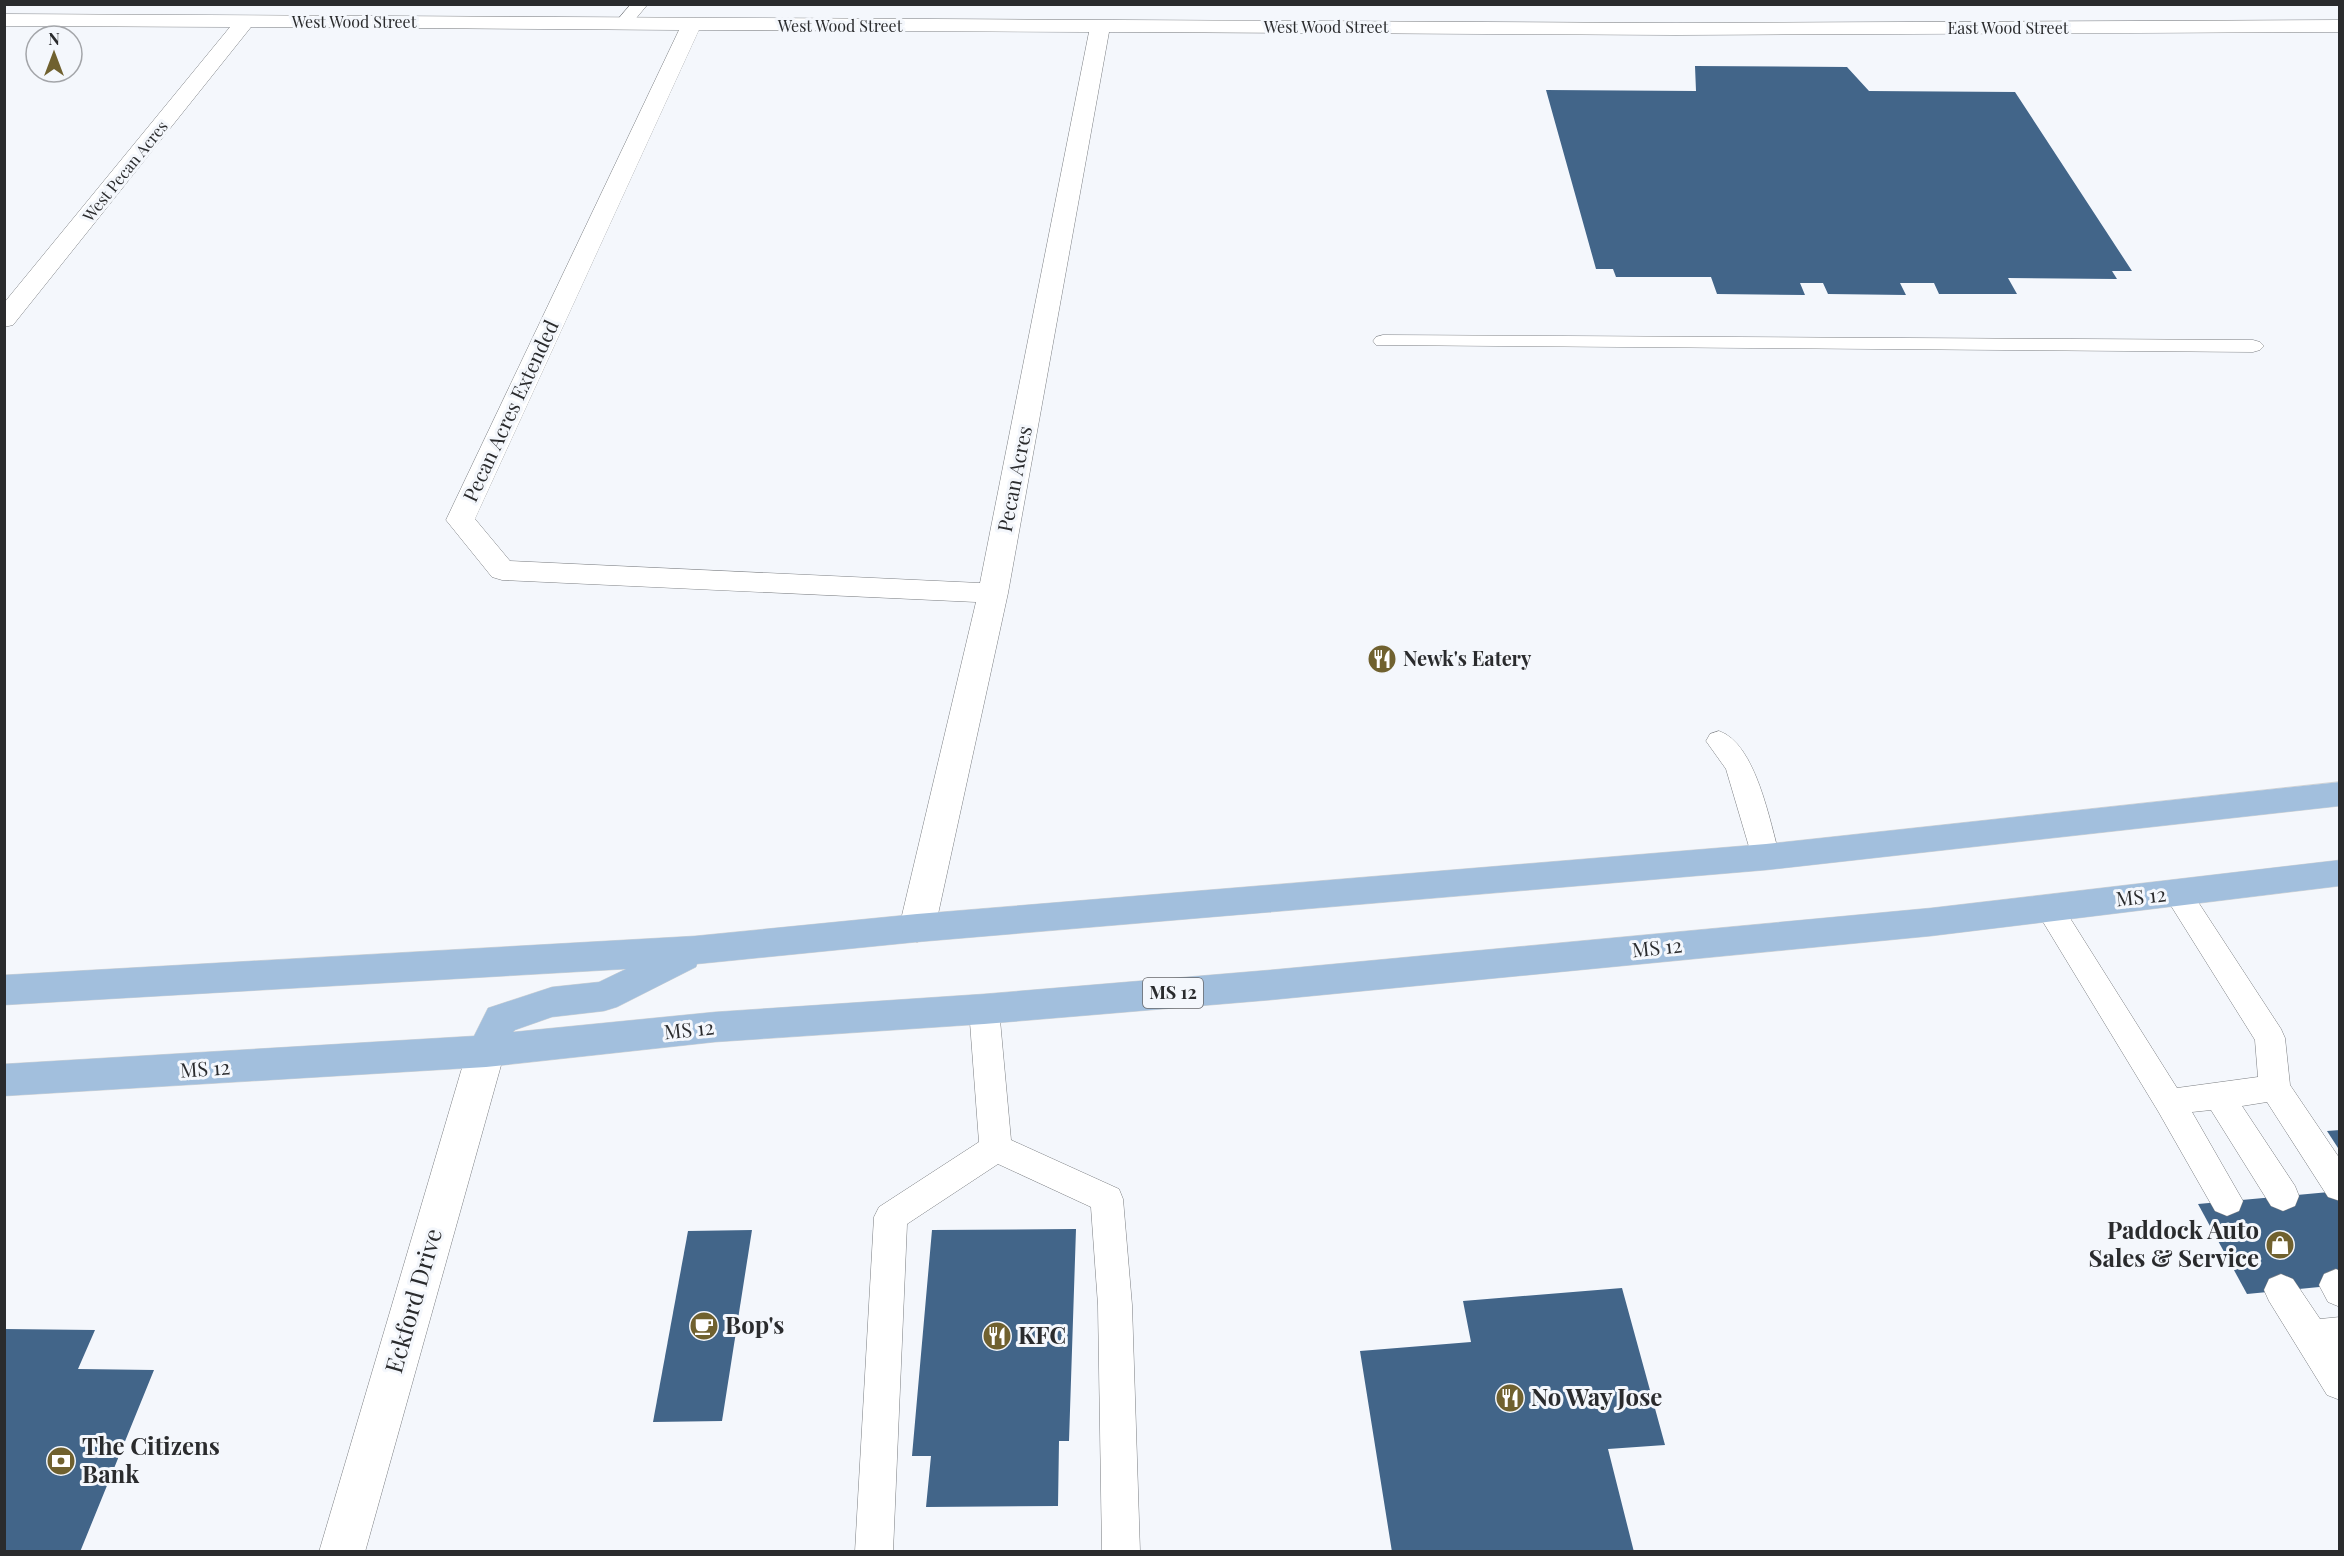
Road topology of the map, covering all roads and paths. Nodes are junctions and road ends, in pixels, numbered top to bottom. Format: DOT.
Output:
graph roads {
  1 [pos="201,4"];
  2 [pos="640,4"];
  3 [pos="4,20"];
  4 [pos="1673,20"];
  5 [pos="185,21"];
  6 [pos="246,21"];
  7 [pos="622,24"];
  8 [pos="691,25"];
  9 [pos="2340,26"];
  10 [pos="1100,27"];
  11 [pos="4,320"];
  12 [pos="1383,340"];
  13 [pos="2253,346"];
  14 [pos="993,593"];
  15 [pos="1719,741"];
  16 [pos="2340,794"];
  17 [pos="1766,857"];
  18 [pos="2340,873"];
  19 [pos="2177,893"];
  20 [pos="2048,907"];
  21 [pos="917,928"];
  22 [pos="695,950"];
  23 [pos="4,990"];
  24 [pos="984,1009"];
  25 [pos="486,1050"];
  26 [pos="4,1080"];
  27 [pos="2275,1088"];
  28 [pos="2219,1096"];
  29 [pos="2169,1102"];
  30 [pos="996,1148"];
  31 [pos="2340,1187"];
  32 [pos="2283,1196"];
  33 [pos="2227,1201"];
  34 [pos="2281,1290"];
  35 [pos="2326,1335"];
  36 [pos="2340,1383"];
  37 [pos="342,1551"];
  38 [pos="874,1551"];
  39 [pos="1121,1551"];
  1 -- 5 [label="street"];
  2 -- 7 [label="lane"];
  3 -- 5 [label="street, West Wood Street"];
  4 -- 9 [label="street, East Wood Street"];
  4 -- 10 [label="street, West Wood Street"];
  5 -- 6 [label="street, West Wood Street"];
  6 -- 7 [label="street, West Wood Street"];
  6 -- 11 [label="street, West Pecan Acres"];
  7 -- 8 [label="street, West Wood Street"];
  8 -- 10 [label="street, West Wood Street"];
  8 -- 14 [label="street, Pecan Acres Extended"];
  10 -- 14 [label="street, Pecan Acres"];
  12 -- 13 [label="lane"];
  14 -- 21 [label="street, Pecan Acres"];
  15 -- 17 [label="lane"];
  16 -- 17 [label="main road"];
  17 -- 21 [label="main road"];
  18 -- 19 [label="main road, MS 12 / MS 12"];
  19 -- 20 [label="main road, MS 12 / MS 12"];
  19 -- 27 [label="lane"];
  20 -- 24 [label="main road, MS 12 / MS 12"];
  20 -- 29 [label="lane"];
  21 -- 22 [label="main road"];
  22 -- 23 [label="main road"];
  22 -- 25 [label="main road"];
  24 -- 25 [label="main road, MS 12 / MS 12"];
  24 -- 30 [label="lane"];
  25 -- 26 [label="main road, MS 12 / MS 12"];
  25 -- 37 [label="street, Eckford Drive"];
  27 -- 28 [label="lane"];
  27 -- 31 [label="lane"];
  28 -- 29 [label="lane"];
  28 -- 32 [label="lane"];
  29 -- 33 [label="lane"];
  30 -- 38 [label="lane"];
  30 -- 39 [label="lane"];
  34 -- 35 [label="lane"];
  35 -- 36 [label="lane"];
}
